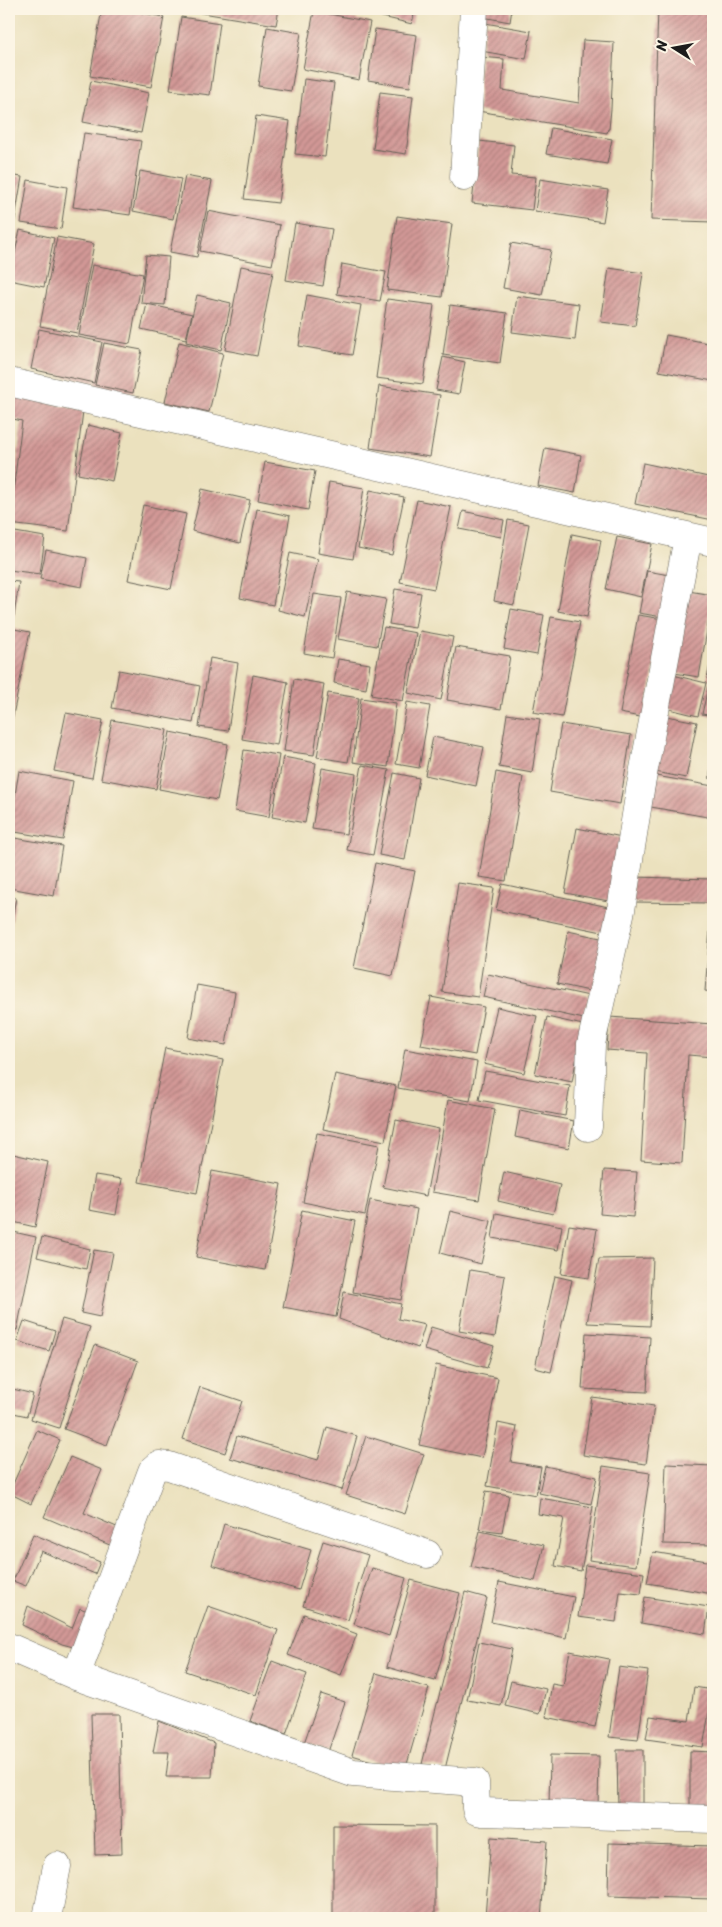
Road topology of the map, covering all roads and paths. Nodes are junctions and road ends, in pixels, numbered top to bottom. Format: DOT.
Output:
graph roads {
  1 [pos="474,9"];
  2 [pos="464,177"];
  3 [pos="9,382"];
  4 [pos="701,540"];
  5 [pos="588,1127"];
  6 [pos="427,1554"];
  7 [pos="9,1647"];
  8 [pos="76,1676"];
  9 [pos="713,1820"];
  10 [pos="57,1866"];
  11 [pos="46,1918"];
  1 -- 2 [label="street"];
  3 -- 4 [label="street"];
  4 -- 5 [label="street"];
  6 -- 8 [label="street"];
  7 -- 8 [label="street"];
  8 -- 9 [label="street"];
  10 -- 11 [label="street"];
}
